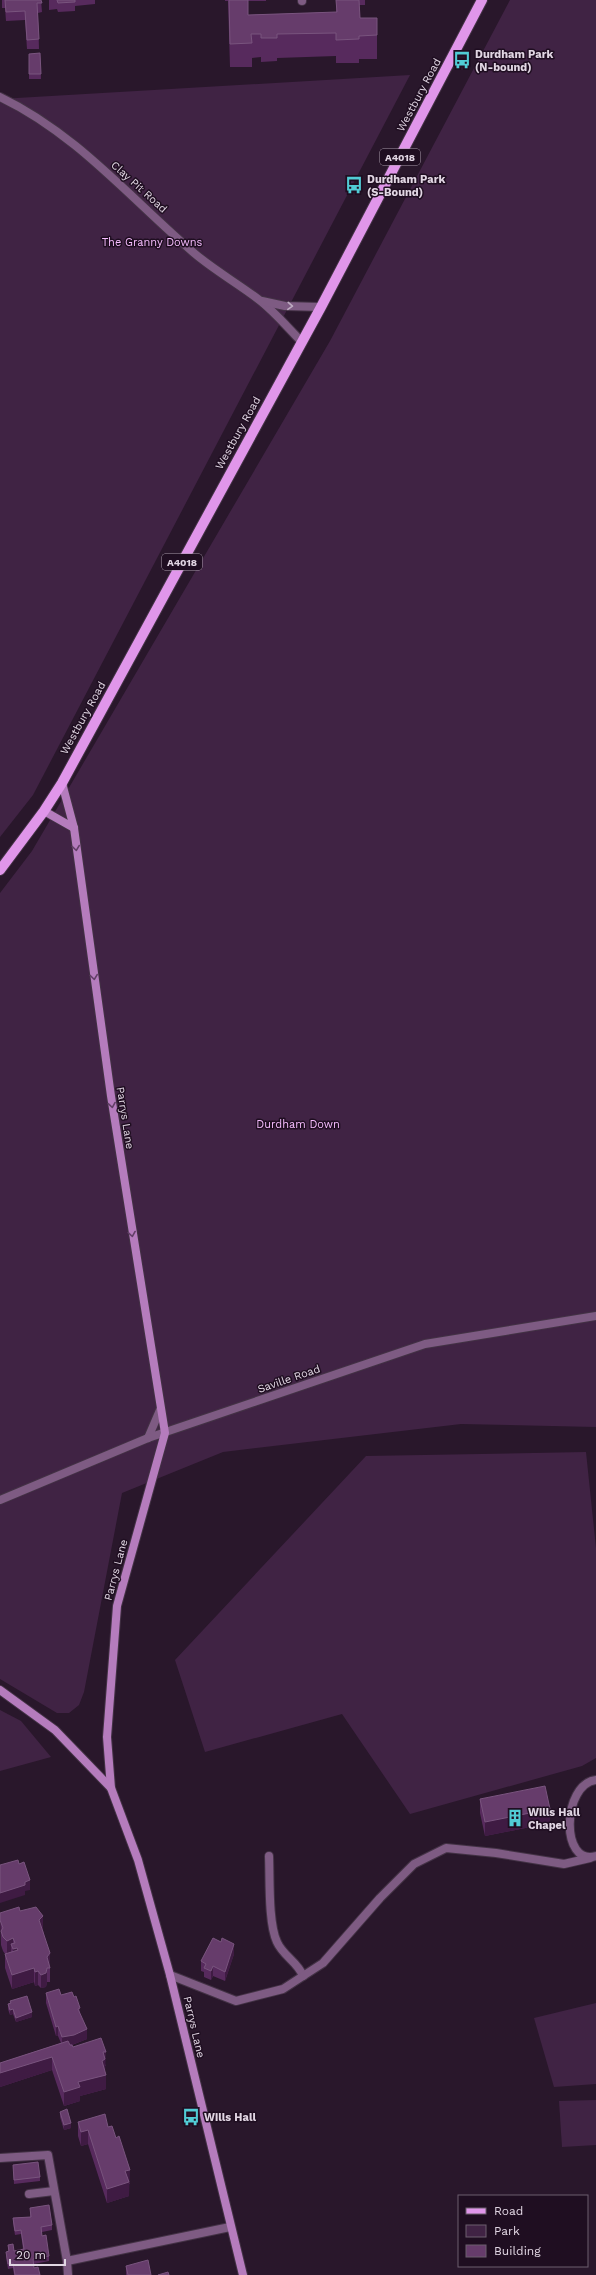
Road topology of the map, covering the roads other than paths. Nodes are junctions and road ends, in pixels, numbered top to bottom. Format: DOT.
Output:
graph roads {
  1 [pos="482,0"];
  2 [pos="0,97"];
  3 [pos="259,300"];
  4 [pos="321,307"];
  5 [pos="302,342"];
  6 [pos="62,782"];
  7 [pos="44,811"];
  8 [pos="74,828"];
  9 [pos="0,870"];
  10 [pos="596,1316"];
  11 [pos="160,1410"];
  12 [pos="165,1433"];
  13 [pos="148,1438"];
  14 [pos="0,1500"];
  15 [pos="0,1690"];
  16 [pos="596,1780"];
  17 [pos="111,1788"];
  18 [pos="269,1856"];
  19 [pos="593,1857"];
  20 [pos="170,1975"];
  21 [pos="303,1976"];
  22 [pos="0,2158"];
  23 [pos="54,2191"];
  24 [pos="29,2194"];
  25 [pos="230,2227"];
  26 [pos="68,2261"];
  27 [pos="68,2275"];
  28 [pos="243,2275"];
  1 -- 4 [label="main road, Westbury Road / A4018"];
  2 -- 3 [label="street, Clay Pit Road"];
  3 -- 4 [label="street, Clay Pit Road, one-way"];
  3 -- 5 [label="street, Clay Pit Road"];
  4 -- 5 [label="main road, Westbury Road / A4018"];
  5 -- 6 [label="main road, Westbury Road / A4018"];
  6 -- 7 [label="main road, Westbury Road / A4018"];
  6 -- 8 [label="main road, Parrys Lane"];
  7 -- 8 [label="main road"];
  7 -- 9 [label="main road, Westbury Road / A4018"];
  8 -- 11 [label="main road, Parrys Lane, one-way"];
  10 -- 12 [label="street, Saville Road"];
  11 -- 12 [label="main road, Parrys Lane"];
  11 -- 13 [label="street"];
  12 -- 13 [label="street, Saville Road"];
  12 -- 17 [label="main road, Parrys Lane"];
  13 -- 14 [label="street, Saville Road"];
  15 -- 17 [label="main road, Parrys Lane"];
  16 -- 19 [label="street"];
  17 -- 20 [label="main road, Parrys Lane"];
  18 -- 21 [label="street"];
  19 -- 21 [label="street"];
  20 -- 21 [label="street"];
  20 -- 25 [label="main road, Parrys Lane"];
  22 -- 23 [label="street"];
  23 -- 24 [label="street"];
  23 -- 26 [label="street"];
  25 -- 26 [label="street"];
  25 -- 28 [label="main road, Parrys Lane"];
  26 -- 27 [label="street"];
}
